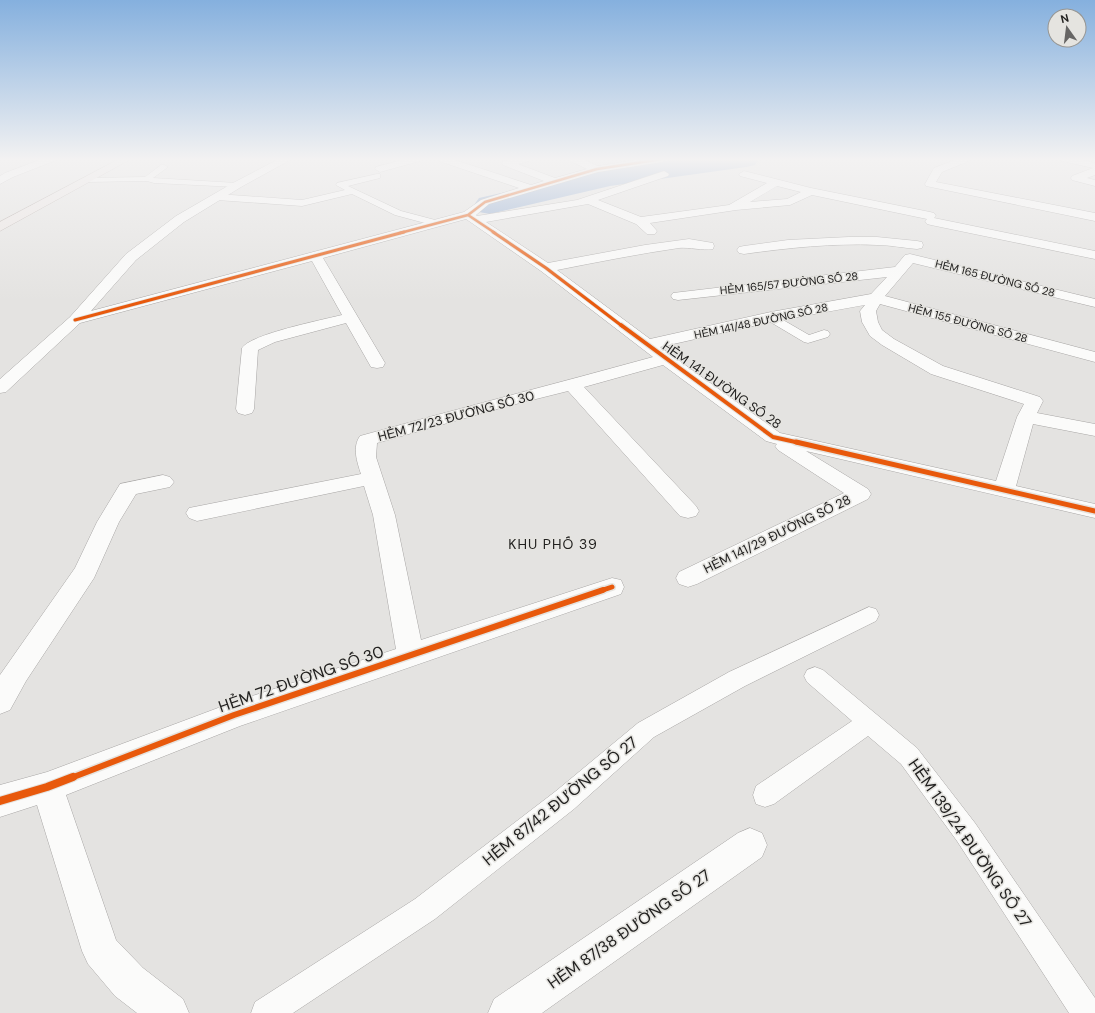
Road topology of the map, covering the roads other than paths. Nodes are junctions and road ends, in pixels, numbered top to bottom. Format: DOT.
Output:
graph roads {
  1 [pos="17,206"];
  2 [pos="38,206"];
  3 [pos="201,206"];
  4 [pos="384,206"];
  5 [pos="481,206"];
  6 [pos="550,206"];
  7 [pos="609,206"];
  8 [pos="735,206"];
  9 [pos="749,206"];
  10 [pos="879,206"];
  11 [pos="931,206"];
  12 [pos="1024,206"];
  13 [pos="732,208"];
  14 [pos="0,215"];
  15 [pos="1095,217"];
  16 [pos="471,218"];
  17 [pos="931,218"];
  18 [pos="640,221"];
  19 [pos="436,223"];
  20 [pos="0,227"];
  21 [pos="653,233"];
  22 [pos="708,246"];
  23 [pos="744,250"];
  24 [pos="913,251"];
  25 [pos="315,255"];
  26 [pos="1095,255"];
  27 [pos="546,268"];
  28 [pos="900,271"];
  29 [pos="678,296"];
  30 [pos="876,298"];
  31 [pos="1095,303"];
  32 [pos="351,317"];
  33 [pos="771,318"];
  34 [pos="75,320"];
  35 [pos="824,334"];
  36 [pos="647,345"];
  37 [pos="1095,357"];
  38 [pos="665,359"];
  39 [pos="377,363"];
  40 [pos="572,385"];
  41 [pos="0,388"];
  42 [pos="245,410"];
  43 [pos="1026,417"];
  44 [pos="1095,430"];
  45 [pos="772,438"];
  46 [pos="372,478"];
  47 [pos="163,482"];
  48 [pos="1004,491"];
  49 [pos="688,511"];
  50 [pos="1095,512"];
  51 [pos="198,513"];
  52 [pos="688,578"];
  53 [pos="612,587"];
  54 [pos="870,615"];
  55 [pos="411,654"];
  56 [pos="815,676"];
  57 [pos="0,701"];
  58 [pos="869,722"];
  59 [pos="47,787"];
  60 [pos="765,795"];
  61 [pos="0,801"];
  62 [pos="750,845"];
  63 [pos="169,1013"];
  64 [pos="266,1013"];
  65 [pos="508,1013"];
  66 [pos="1088,1013"];
  1 -- 14 [label="main road"];
  2 -- 20 [label="main road"];
  3 -- 34 [label="street"];
  4 -- 19 [label="lane"];
  5 -- 16 [label="street"];
  6 -- 16 [label="street"];
  7 -- 18 [label="street"];
  8 -- 13 [label="street"];
  9 -- 13 [label="street"];
  10 -- 17 [label="street"];
  11 -- 17 [label="street"];
  12 -- 15 [label="street"];
  13 -- 18 [label="street"];
  16 -- 19 [label="street"];
  16 -- 27 [label="street, HẺM 141 ĐƯỜNG SỐ 28"];
  17 -- 24 [label="street"];
  17 -- 26 [label="street"];
  18 -- 21 [label="street"];
  19 -- 25 [label="street"];
  22 -- 27 [label="street"];
  23 -- 24 [label="street, HẺM 165 ĐƯỜNG SỐ 28"];
  24 -- 28 [label="street"];
  24 -- 31 [label="street, HẺM 165 ĐƯỜNG SỐ 28"];
  25 -- 32 [label="street"];
  25 -- 34 [label="street"];
  27 -- 36 [label="street, HẺM 141 ĐƯỜNG SỐ 28"];
  28 -- 29 [label="street, HẺM 165/57 ĐƯỜNG SỐ 28"];
  28 -- 30 [label="street"];
  30 -- 33 [label="street, HẺM 141/48 ĐƯỜNG SỐ 28"];
  30 -- 37 [label="street, HẺM 155 ĐƯỜNG SỐ 28"];
  30 -- 43 [label="street"];
  32 -- 39 [label="street"];
  32 -- 42 [label="street"];
  33 -- 35 [label="lane"];
  33 -- 36 [label="street, HẺM 141/48 ĐƯỜNG SỐ 28"];
  34 -- 41 [label="street"];
  36 -- 38 [label="street, HẺM 141 ĐƯỜNG SỐ 28"];
  38 -- 40 [label="street"];
  38 -- 45 [label="street, HẺM 141 ĐƯỜNG SỐ 28"];
  40 -- 46 [label="street, HẺM 72/23 ĐƯỜNG SỐ 30"];
  40 -- 49 [label="street"];
  43 -- 44 [label="street"];
  43 -- 48 [label="street"];
  45 -- 48 [label="street, HẺM 141 ĐƯỜNG SỐ 28"];
  45 -- 52 [label="street, HẺM 141/29 ĐƯỜNG SỐ 28"];
  46 -- 51 [label="street"];
  46 -- 55 [label="street, HẺM 72/23 ĐƯỜNG SỐ 30"];
  47 -- 57 [label="street"];
  48 -- 50 [label="street, HẺM 141 ĐƯỜNG SỐ 28"];
  53 -- 55 [label="street, HẺM 72 ĐƯỜNG SỐ 30"];
  54 -- 64 [label="lane, HẺM 87/42 ĐƯỜNG SỐ 27"];
  55 -- 59 [label="street, HẺM 72 ĐƯỜNG SỐ 30"];
  56 -- 58 [label="lane, HẺM 139/24 ĐƯỜNG SỐ 27"];
  58 -- 60 [label="lane"];
  58 -- 66 [label="lane, HẺM 139/24 ĐƯỜNG SỐ 27"];
  59 -- 61 [label="street, HẺM 72 ĐƯỜNG SỐ 30"];
  59 -- 63 [label="street"];
  62 -- 65 [label="street, HẺM 87/38 ĐƯỜNG SỐ 27"];
}
